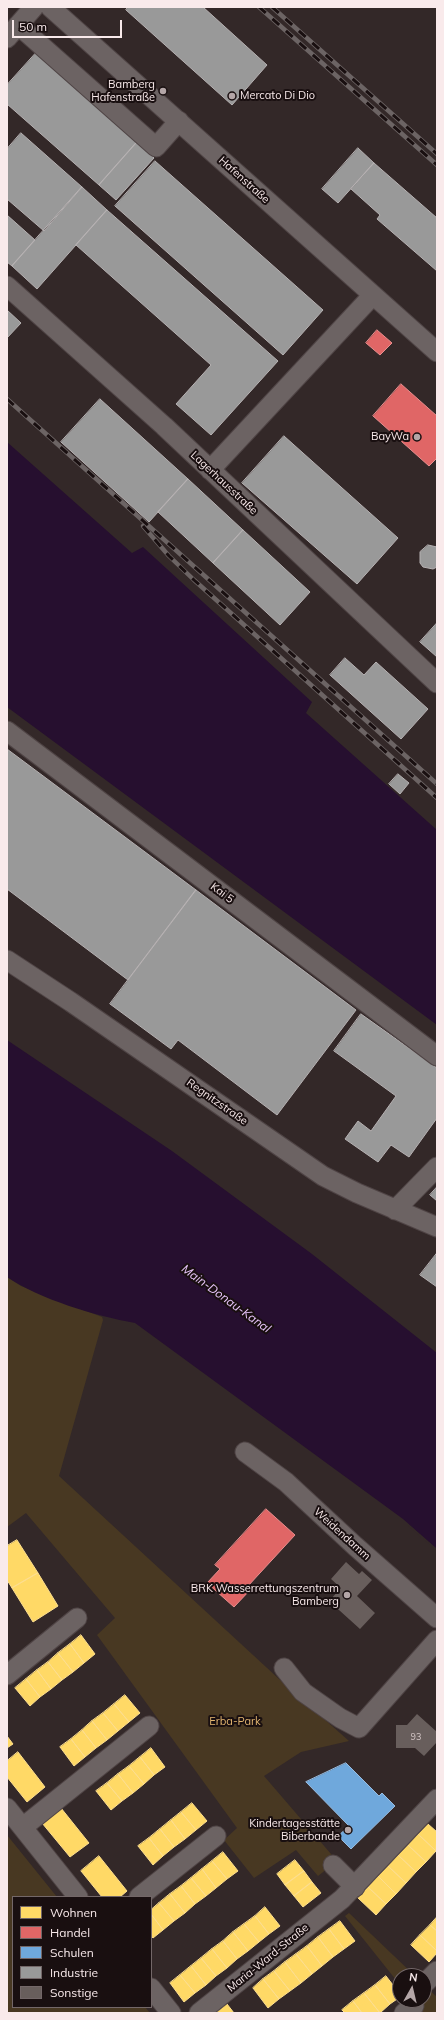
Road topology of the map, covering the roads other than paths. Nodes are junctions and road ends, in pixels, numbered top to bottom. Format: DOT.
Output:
graph roads {
  1 [pos="34,7"];
  2 [pos="50,7"];
  3 [pos="12,32"];
  4 [pos="179,122"];
  5 [pos="7,286"];
  6 [pos="373,295"];
  7 [pos="437,352"];
  8 [pos="210,470"];
  9 [pos="437,683"];
  10 [pos="7,731"];
  11 [pos="7,960"];
  12 [pos="437,1056"];
  13 [pos="437,1167"];
  14 [pos="395,1210"];
  15 [pos="437,1227"];
  16 [pos="245,1452"];
  17 [pos="76,1618"];
  18 [pos="437,1618"];
  19 [pos="437,1640"];
  20 [pos="284,1668"];
  21 [pos="7,1675"];
  22 [pos="149,1726"];
  23 [pos="437,1799"];
  24 [pos="7,1808"];
  25 [pos="23,1827"];
  26 [pos="216,1836"];
  27 [pos="333,1865"];
  28 [pos="355,1886"];
  29 [pos="77,1896"];
  30 [pos="140,1896"];
  31 [pos="152,1989"];
  32 [pos="171,2013"];
  33 [pos="199,2013"];
  1 -- 3 [label="street"];
  2 -- 4 [label="street, Hafenstraße"];
  3 -- 4 [label="street"];
  4 -- 6 [label="street, Hafenstraße"];
  5 -- 8 [label="street, Lagerhausstraße"];
  6 -- 7 [label="street, Hafenstraße"];
  6 -- 8 [label="street"];
  8 -- 9 [label="street, Lagerhausstraße"];
  10 -- 12 [label="street, Kai 5"];
  11 -- 14 [label="street, Regnitzstraße"];
  13 -- 14 [label="street"];
  14 -- 15 [label="street, Regnitzstraße"];
  16 -- 18 [label="street, Weidendamm"];
  17 -- 21 [label="street"];
  19 -- 20 [label="street"];
  22 -- 25 [label="street"];
  23 -- 28 [label="street, Maria-Ward-Straße"];
  24 -- 25 [label="street"];
  25 -- 29 [label="street"];
  26 -- 30 [label="street"];
  27 -- 28 [label="street"];
  28 -- 33 [label="street, Maria-Ward-Straße"];
  31 -- 32 [label="street"];
}
